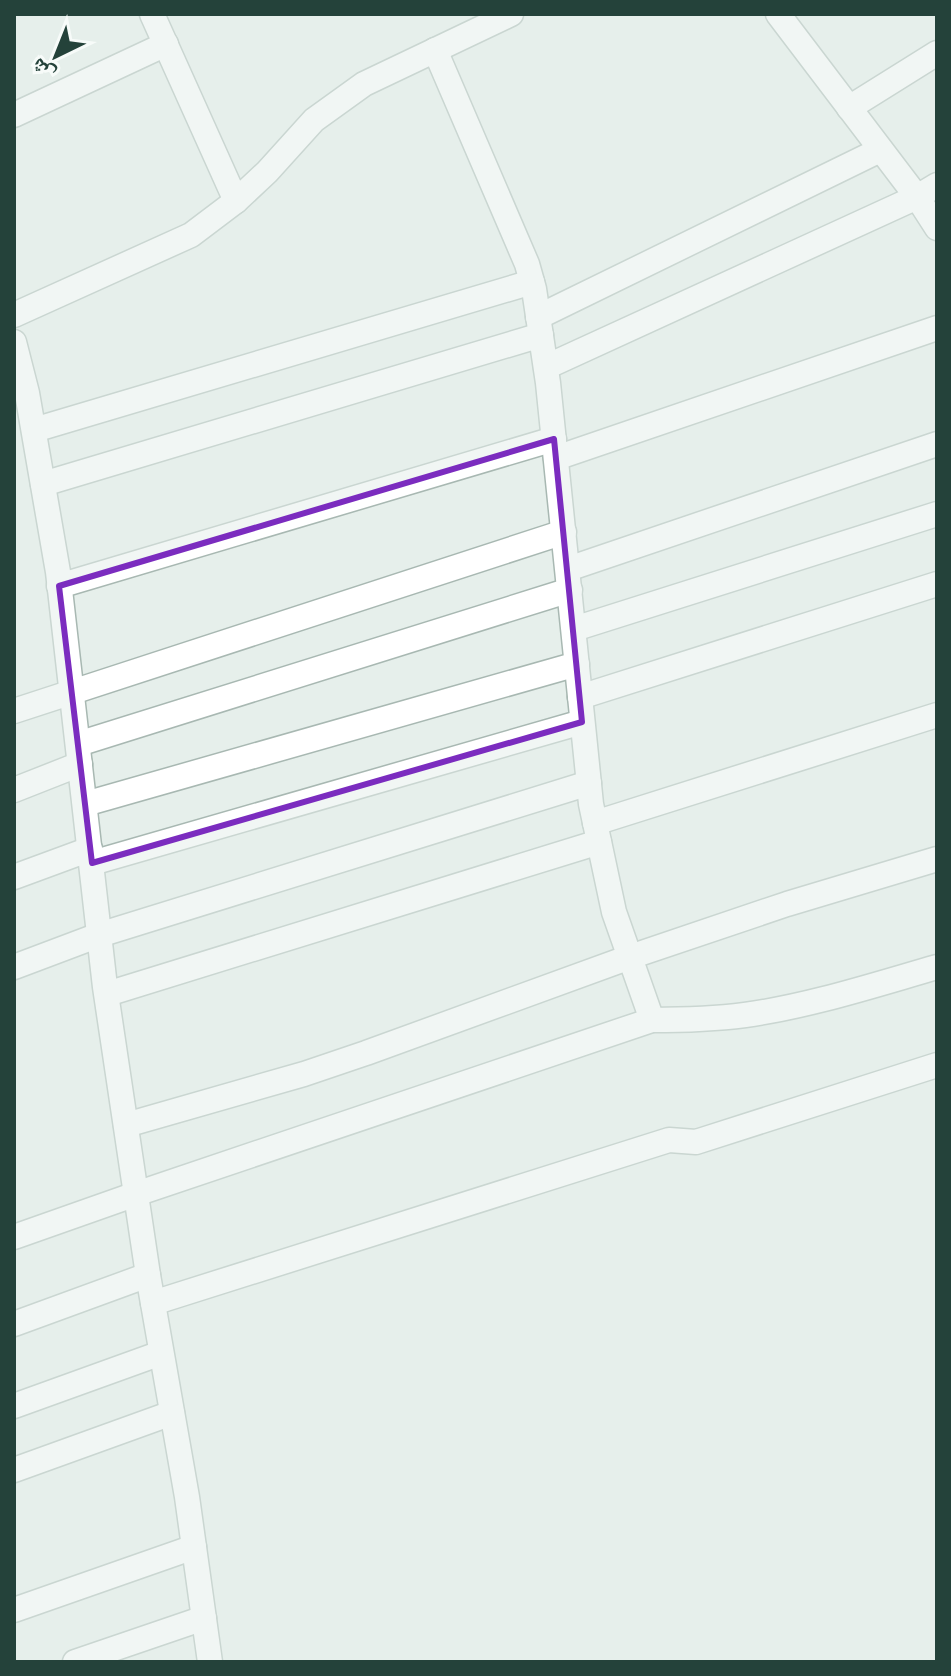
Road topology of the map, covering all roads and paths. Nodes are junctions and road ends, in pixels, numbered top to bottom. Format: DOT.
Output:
graph roads {
  1 [pos="152,14"];
  2 [pos="511,14"];
  3 [pos="778,14"];
  4 [pos="166,44"];
  5 [pos="435,50"];
  6 [pos="937,53"];
  7 [pos="849,108"];
  8 [pos="14,115"];
  9 [pos="880,150"];
  10 [pos="927,191"];
  11 [pos="236,201"];
  12 [pos="937,228"];
  13 [pos="532,282"];
  14 [pos="14,315"];
  15 [pos="540,326"];
  16 [pos="937,328"];
  17 [pos="14,342"];
  18 [pos="546,367"];
  19 [pos="34,430"];
  20 [pos="937,444"];
  21 [pos="555,448"];
  22 [pos="43,484"];
  23 [pos="937,514"];
  24 [pos="564,532"];
  25 [pos="569,579"];
  26 [pos="937,584"];
  27 [pos="59,586"];
  28 [pos="574,629"];
  29 [pos="577,664"];
  30 [pos="72,691"];
  31 [pos="580,697"];
  32 [pos="14,711"];
  33 [pos="937,715"];
  34 [pos="582,722"];
  35 [pos="79,754"];
  36 [pos="589,783"];
  37 [pos="14,790"];
  38 [pos="85,804"];
  39 [pos="597,832"];
  40 [pos="91,856"];
  41 [pos="937,859"];
  42 [pos="14,877"];
  43 [pos="99,935"];
  44 [pos="630,957"];
  45 [pos="14,967"];
  46 [pos="937,967"];
  47 [pos="107,994"];
  48 [pos="652,1020"];
  49 [pos="937,1065"];
  50 [pos="126,1125"];
  51 [pos="136,1194"];
  52 [pos="14,1237"];
  53 [pos="148,1275"];
  54 [pos="153,1303"];
  55 [pos="14,1324"];
  56 [pos="161,1353"];
  57 [pos="14,1406"];
  58 [pos="172,1413"];
  59 [pos="14,1470"];
  60 [pos="194,1547"];
  61 [pos="14,1610"];
  62 [pos="204,1618"];
  63 [pos="75,1662"];
  64 [pos="210,1662"];
  1 -- 4 [label="street"];
  2 -- 5 [label="street"];
  3 -- 7 [label="street"];
  4 -- 8 [label="street"];
  4 -- 11 [label="street"];
  5 -- 11 [label="street"];
  5 -- 13 [label="street"];
  6 -- 7 [label="street"];
  7 -- 9 [label="street"];
  9 -- 10 [label="street"];
  9 -- 15 [label="street"];
  10 -- 12 [label="street"];
  10 -- 18 [label="street"];
  11 -- 14 [label="street"];
  13 -- 15 [label="street"];
  13 -- 19 [label="street"];
  15 -- 18 [label="street"];
  15 -- 22 [label="street"];
  16 -- 21 [label="street"];
  17 -- 19 [label="street"];
  18 -- 21 [label="street"];
  19 -- 22 [label="street"];
  20 -- 25 [label="street"];
  21 -- 24 [label="street"];
  21 -- 27 [label="street"];
  22 -- 27 [label="street"];
  23 -- 28 [label="street"];
  24 -- 25 [label="street"];
  24 -- 30 [label="street"];
  25 -- 28 [label="street"];
  25 -- 35 [label="street"];
  26 -- 31 [label="street"];
  27 -- 30 [label="street"];
  28 -- 29 [label="street"];
  29 -- 31 [label="street"];
  29 -- 38 [label="street"];
  30 -- 32 [label="street"];
  30 -- 35 [label="street"];
  31 -- 34 [label="street"];
  33 -- 39 [label="street"];
  34 -- 36 [label="street"];
  34 -- 40 [label="street"];
  35 -- 37 [label="street"];
  35 -- 38 [label="street"];
  36 -- 39 [label="street"];
  36 -- 43 [label="street"];
  38 -- 40 [label="street"];
  39 -- 44 [label="street"];
  39 -- 47 [label="street"];
  40 -- 42 [label="street"];
  40 -- 43 [label="street"];
  41 -- 44 [label="street"];
  43 -- 45 [label="street"];
  43 -- 47 [label="street"];
  44 -- 48 [label="street"];
  44 -- 50 [label="street"];
  46 -- 48 [label="street"];
  47 -- 50 [label="street"];
  48 -- 51 [label="street"];
  49 -- 54 [label="street"];
  50 -- 51 [label="street"];
  51 -- 52 [label="street"];
  51 -- 53 [label="street"];
  53 -- 54 [label="street"];
  53 -- 55 [label="street"];
  54 -- 56 [label="street"];
  56 -- 57 [label="street"];
  56 -- 58 [label="street"];
  58 -- 59 [label="street"];
  58 -- 60 [label="street"];
  60 -- 61 [label="street"];
  60 -- 62 [label="street"];
  62 -- 63 [label="street"];
  62 -- 64 [label="street"];
}
